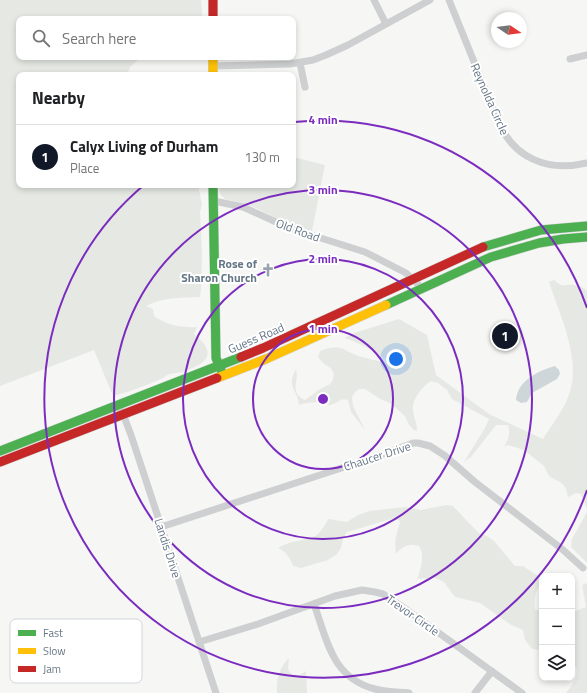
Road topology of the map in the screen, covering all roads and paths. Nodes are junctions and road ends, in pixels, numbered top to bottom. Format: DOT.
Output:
graph roads {
  1 [pos="213,0"];
  2 [pos="374,0"];
  3 [pos="430,0"];
  4 [pos="449,0"];
  5 [pos="213,16"];
  6 [pos="386,24"];
  7 [pos="587,55"];
  8 [pos="570,59"];
  9 [pos="300,63"];
  10 [pos="213,66"];
  11 [pos="305,87"];
  12 [pos="587,163"];
  13 [pos="213,188"];
  14 [pos="214,201"];
  15 [pos="587,226"];
  16 [pos="587,237"];
  17 [pos="413,280"];
  18 [pos="422,288"];
  19 [pos="219,366"];
  20 [pos="223,375"];
  21 [pos="118,405"];
  22 [pos="123,414"];
  23 [pos="0,451"];
  24 [pos="0,462"];
  25 [pos="161,526"];
  26 [pos="583,568"];
  27 [pos="314,604"];
  28 [pos="199,642"];
  29 [pos="492,671"];
  30 [pos="216,693"];
  31 [pos="409,693"];
  32 [pos="475,693"];
  33 [pos="522,693"];
  1 -- 5 [label="main road"];
  2 -- 6 [label="street"];
  3 -- 6 [label="street"];
  4 -- 12 [label="street, Reynolda Circle"];
  6 -- 9 [label="street"];
  7 -- 8 [label="street"];
  9 -- 10 [label="street"];
  9 -- 11 [label="street"];
  13 -- 14 [label="main road"];
  14 -- 17 [label="street, Old Road"];
  14 -- 19 [label="main road"];
  15 -- 17 [label="main road, Guess Road"];
  16 -- 18 [label="main road, Guess Road"];
  17 -- 18 [label="street, Old Road"];
  17 -- 19 [label="main road, Guess Road"];
  18 -- 20 [label="main road, Guess Road"];
  19 -- 20 [label="main road"];
  19 -- 21 [label="main road, Guess Road"];
  20 -- 22 [label="main road, Guess Road"];
  21 -- 22 [label="street, Landis Drive"];
  21 -- 23 [label="main road, Guess Road"];
  22 -- 24 [label="main road, Guess Road"];
  22 -- 25 [label="street, Landis Drive"];
  25 -- 26 [label="street, Chaucer Drive"];
  25 -- 28 [label="street, Landis Drive"];
  27 -- 28 [label="street, Trevor Circle"];
  27 -- 29 [label="street, Trevor Circle"];
  27 -- 31 [label="street"];
  28 -- 30 [label="street, Landis Drive"];
  29 -- 32 [label="street"];
  29 -- 33 [label="street, Trevor Circle"];
}
